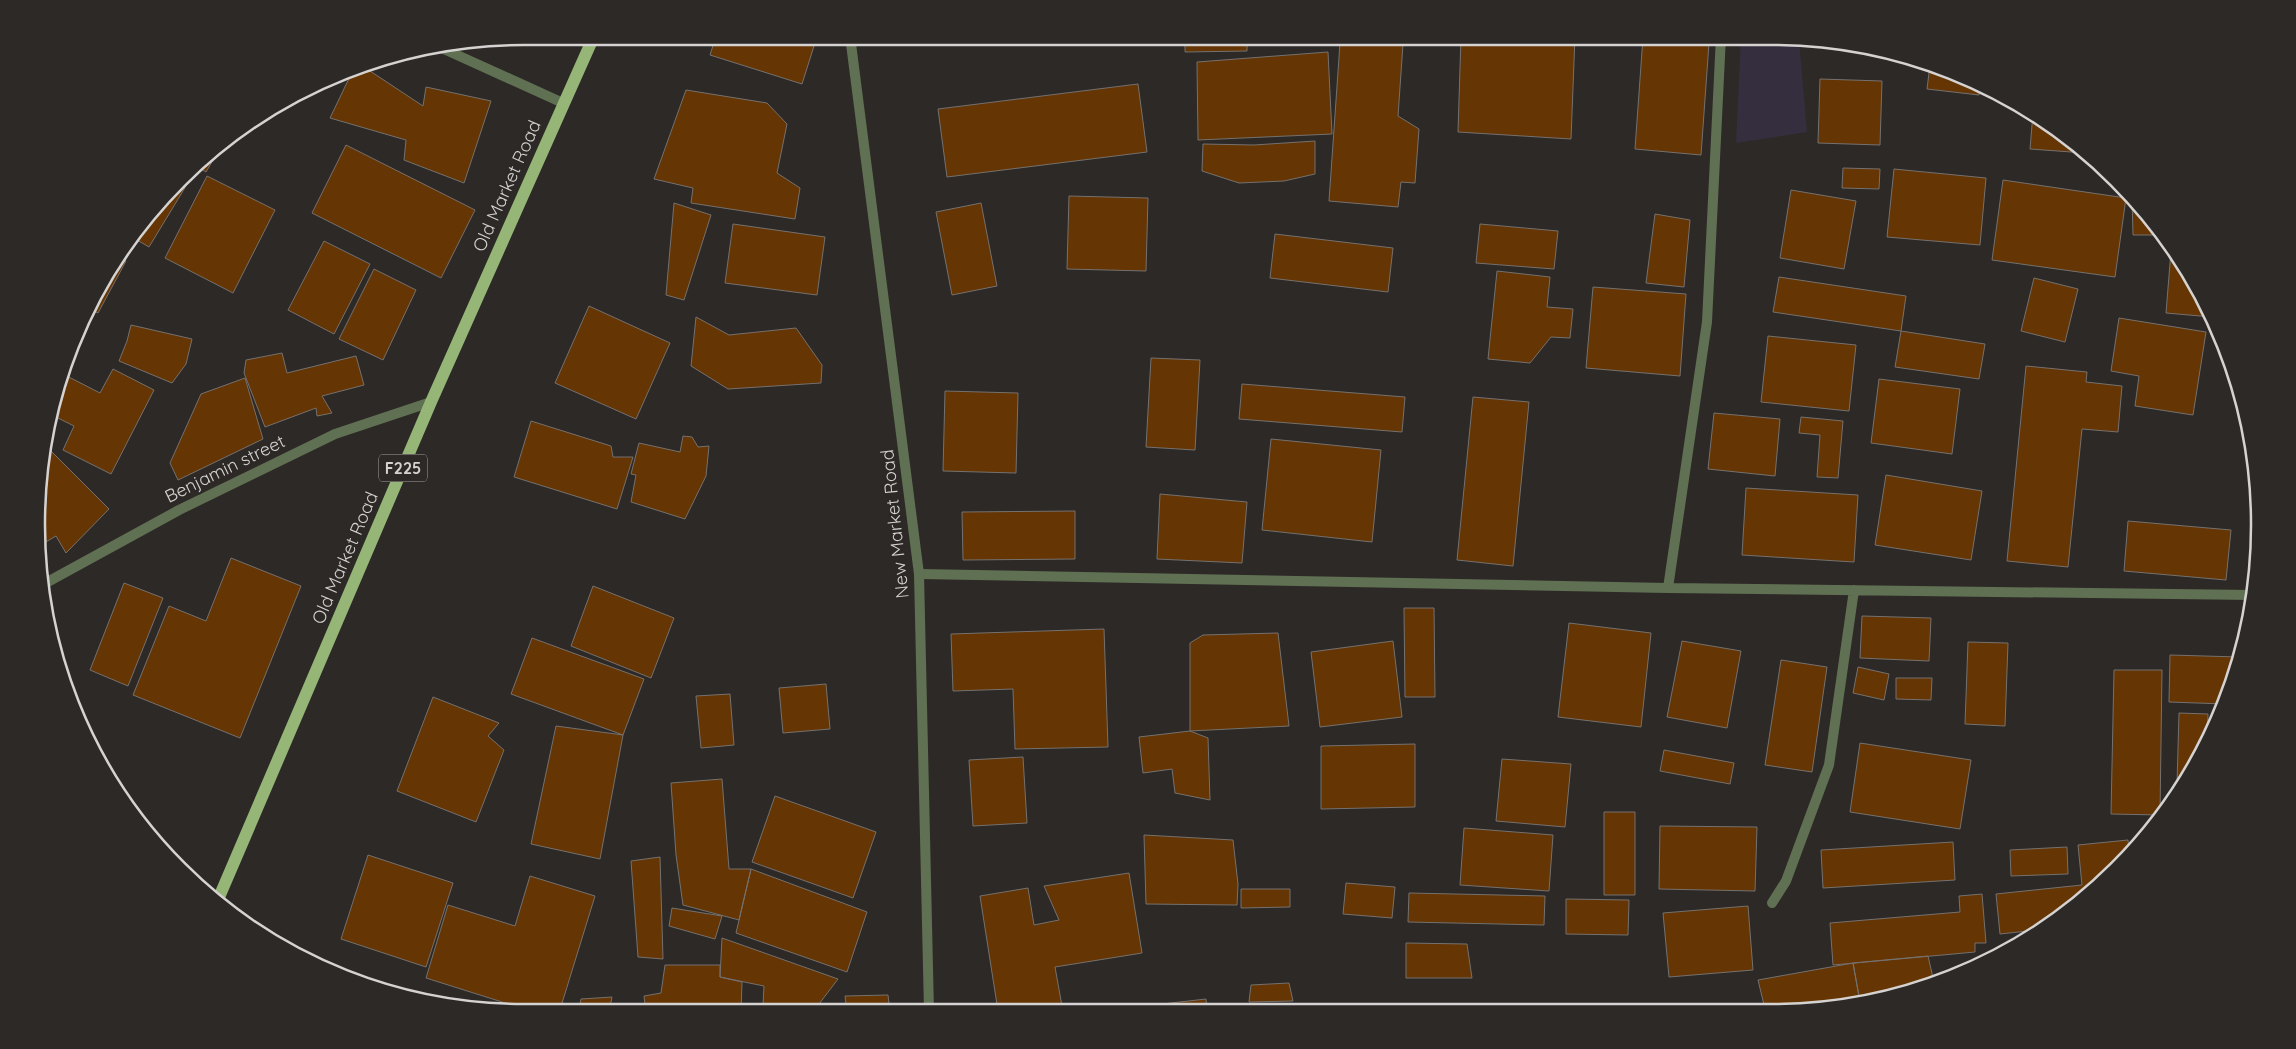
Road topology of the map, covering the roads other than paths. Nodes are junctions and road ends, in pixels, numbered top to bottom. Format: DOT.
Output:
graph roads {
  1 [pos="590,45"];
  2 [pos="851,45"];
  3 [pos="1721,45"];
  4 [pos="449,51"];
  5 [pos="563,103"];
  6 [pos="431,402"];
  7 [pos="919,574"];
  8 [pos="48,581"];
  9 [pos="1668,588"];
  10 [pos="1854,590"];
  11 [pos="2246,595"];
  12 [pos="220,895"];
  13 [pos="1772,903"];
  14 [pos="929,1004"];
  1 -- 5 [label="main road, Old Market Road / F225"];
  2 -- 7 [label="street, New Market Road"];
  3 -- 9 [label="street"];
  4 -- 5 [label="street"];
  5 -- 6 [label="main road, Old Market Road / F225"];
  6 -- 8 [label="street, Benjamin street"];
  6 -- 12 [label="main road, Old Market Road / F225"];
  7 -- 9 [label="street"];
  7 -- 14 [label="street, New Market Road"];
  9 -- 10 [label="street"];
  10 -- 11 [label="street"];
  10 -- 13 [label="street"];
}
